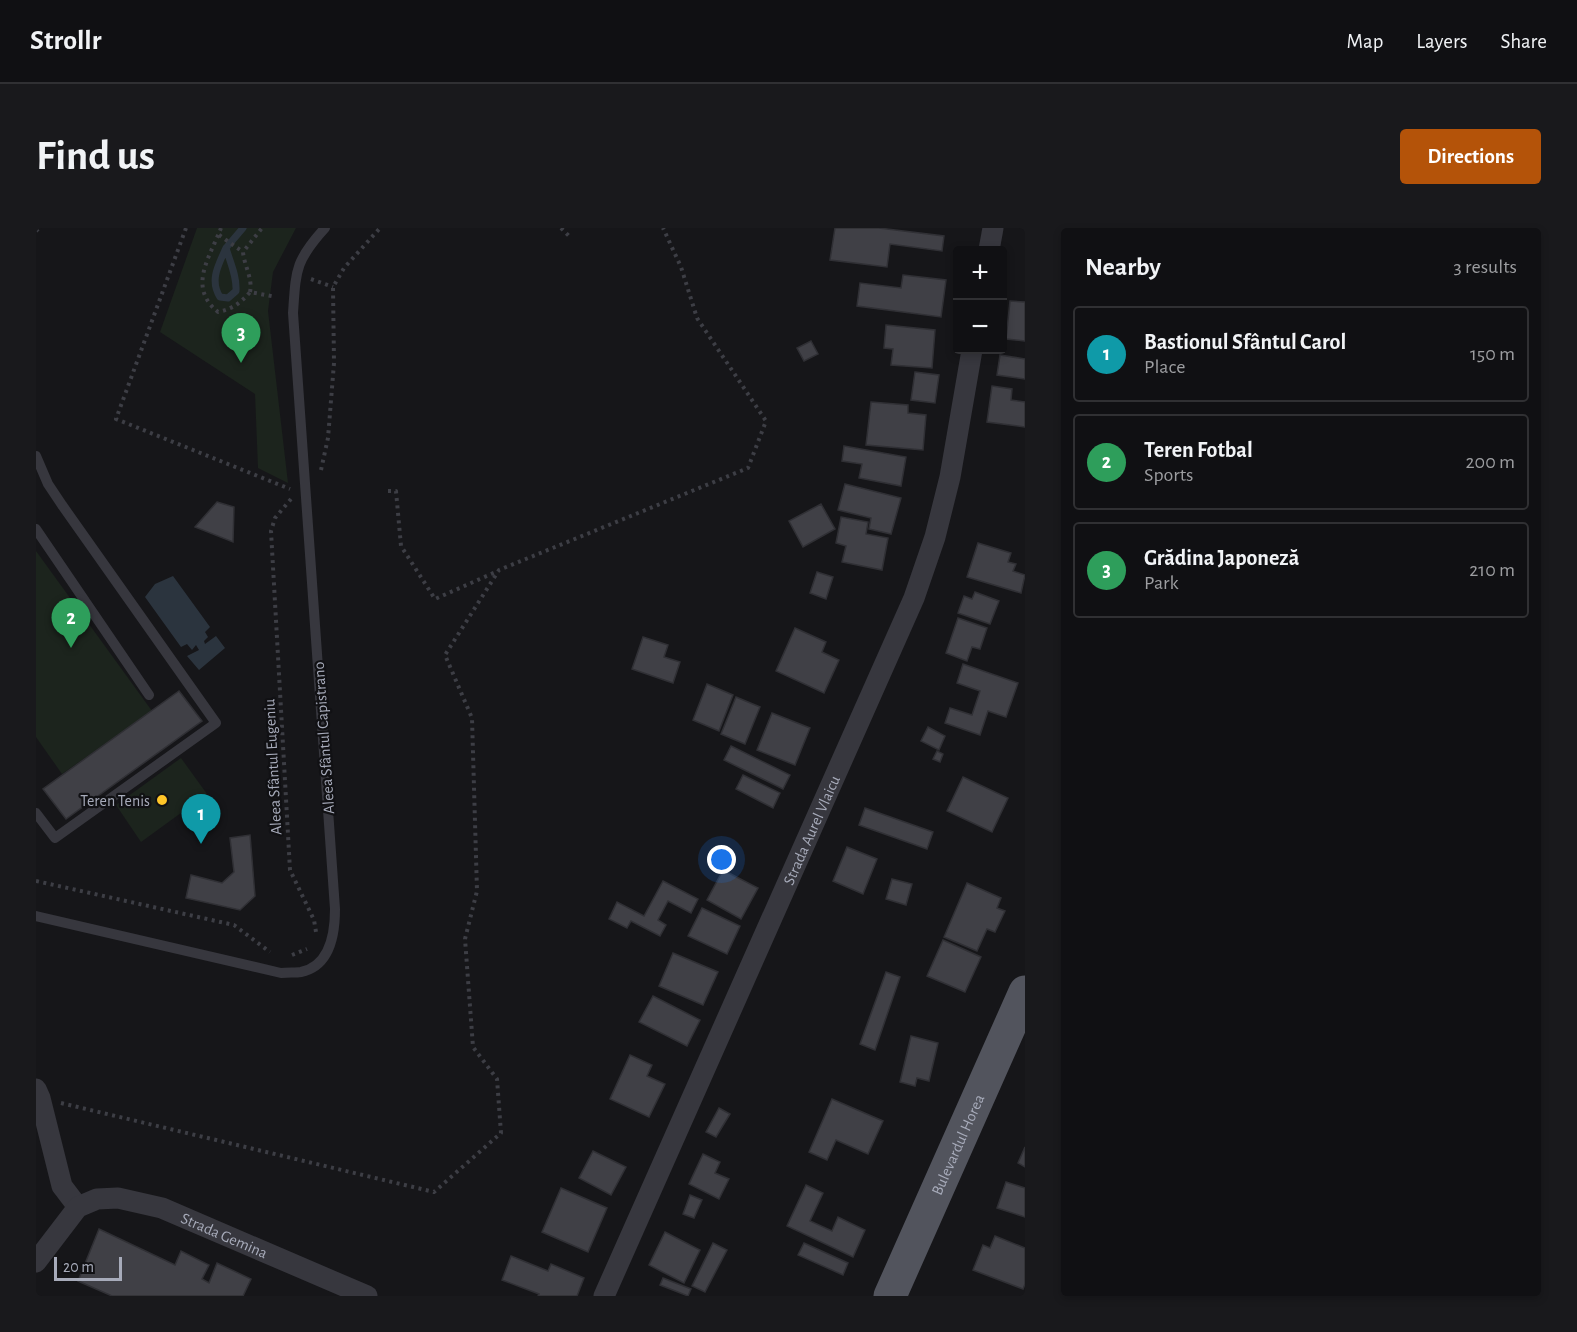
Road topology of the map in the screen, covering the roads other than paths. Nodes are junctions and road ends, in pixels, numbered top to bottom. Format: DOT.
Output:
graph roads {
  1 [pos="325,228"];
  2 [pos="993,228"];
  3 [pos="990,246"];
  4 [pos="971,354"];
  5 [pos="36,456"];
  6 [pos="36,529"];
  7 [pos="149,695"];
  8 [pos="36,813"];
  9 [pos="36,916"];
  10 [pos="1025,992"];
  11 [pos="38,1094"];
  12 [pos="78,1208"];
  13 [pos="36,1262"];
  14 [pos="367,1296"];
  15 [pos="604,1296"];
  16 [pos="890,1296"];
  1 -- 9 [label="lane, Aleea Sfântul Capistrano"];
  2 -- 3 [label="street"];
  4 -- 15 [label="street, Strada Aurel Vlaicu"];
  5 -- 8 [label="lane"];
  6 -- 7 [label="lane"];
  10 -- 16 [label="main road, Bulevardul Horea"];
  11 -- 12 [label="street"];
  12 -- 13 [label="street"];
  12 -- 14 [label="street, Strada Gemina"];
}
